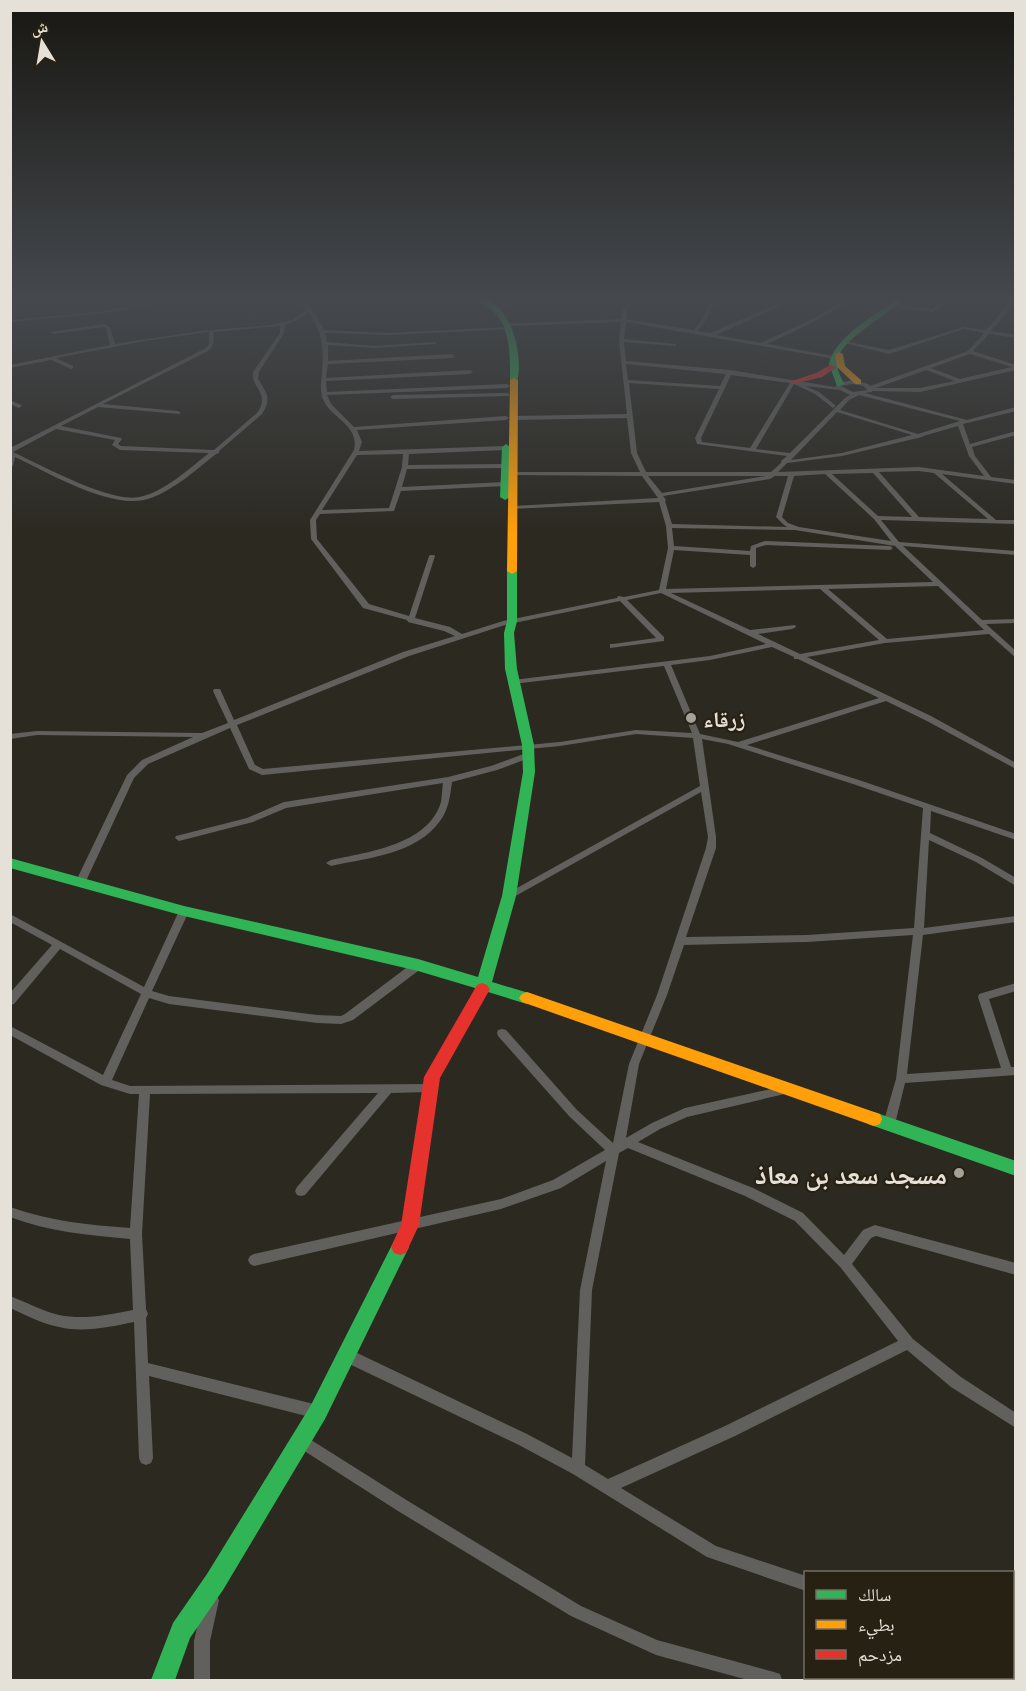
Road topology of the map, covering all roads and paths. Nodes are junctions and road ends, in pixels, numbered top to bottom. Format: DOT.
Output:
graph roads {
  1 [pos="153,377"];
  2 [pos="256,377"];
  3 [pos="324,377"];
  4 [pos="380,377"];
  5 [pos="509,377"];
  6 [pos="625,377"];
  7 [pos="727,377"];
  8 [pos="763,377"];
  9 [pos="813,377"];
  10 [pos="839,377"];
  11 [pos="851,377"];
  12 [pos="899,377"];
  13 [pos="950,377"];
  14 [pos="973,377"];
  15 [pos="324,380"];
  16 [pos="958,380"];
  17 [pos="625,381"];
  18 [pos="797,382"];
  19 [pos="840,387"];
  20 [pos="721,388"];
  21 [pos="509,389"];
  22 [pos="864,389"];
  23 [pos="324,394"];
  24 [pos="393,397"];
  25 [pos="10,402"];
  26 [pos="97,405"];
  27 [pos="19,406"];
  28 [pos="836,408"];
  29 [pos="1016,411"];
  30 [pos="178,413"];
  31 [pos="629,416"];
  32 [pos="510,418"];
  33 [pos="962,422"];
  34 [pos="56,427"];
  35 [pos="353,429"];
  36 [pos="1016,433"];
  37 [pos="920,436"];
  38 [pos="968,446"];
  39 [pos="506,448"];
  40 [pos="752,450"];
  41 [pos="217,452"];
  42 [pos="406,452"];
  43 [pos="11,453"];
  44 [pos="355,453"];
  45 [pos="790,454"];
  46 [pos="783,462"];
  47 [pos="10,466"];
  48 [pos="405,467"];
  49 [pos="874,470"];
  50 [pos="933,470"];
  51 [pos="827,472"];
  52 [pos="643,473"];
  53 [pos="507,474"];
  54 [pos="774,474"];
  55 [pos="792,474"];
  56 [pos="989,478"];
  57 [pos="1016,482"];
  58 [pos="399,489"];
  59 [pos="662,498"];
  60 [pos="513,508"];
  61 [pos="318,512"];
  62 [pos="876,518"];
  63 [pos="917,519"];
  64 [pos="994,521"];
  65 [pos="1016,522"];
  66 [pos="669,526"];
  67 [pos="798,529"];
  68 [pos="899,546"];
  69 [pos="670,548"];
  70 [pos="751,553"];
  71 [pos="1016,554"];
  72 [pos="432,556"];
  73 [pos="753,566"];
  74 [pos="938,584"];
  75 [pos="822,587"];
  76 [pos="662,591"];
  77 [pos="620,597"];
  78 [pos="411,620"];
  79 [pos="1016,621"];
  80 [pos="980,622"];
  81 [pos="508,626"];
  82 [pos="792,627"];
  83 [pos="990,632"];
  84 [pos="748,633"];
  85 [pos="460,636"];
  86 [pos="885,641"];
  87 [pos="771,645"];
  88 [pos="613,646"];
  89 [pos="1016,656"];
  90 [pos="797,657"];
  91 [pos="667,663"];
  92 [pos="513,682"];
  93 [pos="217,691"];
  94 [pos="886,698"];
  95 [pos="232,725"];
  96 [pos="205,735"];
  97 [pos="697,735"];
  98 [pos="10,736"];
  99 [pos="738,745"];
  100 [pos="528,750"];
  101 [pos="1016,768"];
  102 [pos="448,780"];
  103 [pos="704,788"];
  104 [pos="927,808"];
  105 [pos="927,835"];
  106 [pos="1016,837"];
  107 [pos="178,838"];
  108 [pos="10,863"];
  109 [pos="331,863"];
  110 [pos="81,882"];
  111 [pos="1016,883"];
  112 [pos="509,896"];
  113 [pos="184,911"];
  114 [pos="10,916"];
  115 [pos="1016,919"];
  116 [pos="919,930"];
  117 [pos="681,941"];
  118 [pos="59,944"];
  119 [pos="418,965"];
  120 [pos="485,984"];
  121 [pos="1016,987"];
  122 [pos="147,993"];
  123 [pos="10,1001"];
  124 [pos="10,1030"];
  125 [pos="502,1033"];
  126 [pos="643,1040"];
  127 [pos="1011,1071"];
  128 [pos="901,1078"];
  129 [pos="105,1082"];
  130 [pos="429,1088"];
  131 [pos="387,1089"];
  132 [pos="145,1090"];
  133 [pos="785,1090"];
  134 [pos="889,1124"];
  135 [pos="620,1147"];
  136 [pos="1016,1169"];
  137 [pos="301,1191"];
  138 [pos="10,1212"];
  139 [pos="410,1225"];
  140 [pos="136,1234"];
  141 [pos="254,1260"];
  142 [pos="845,1264"];
  143 [pos="1016,1269"];
  144 [pos="10,1302"];
  145 [pos="141,1314"];
  146 [pos="908,1343"];
  147 [pos="348,1356"];
  148 [pos="142,1368"];
  149 [pos="318,1412"];
  150 [pos="1016,1421"];
  151 [pos="300,1440"];
  152 [pos="146,1458"];
  153 [pos="578,1469"];
  154 [pos="607,1487"];
  155 [pos="215,1582"];
  156 [pos="804,1583"];
  157 [pos="163,1680"];
  158 [pos="202,1680"];
  159 [pos="774,1680"];
  1 -- 26 [label="street"];
  2 -- 41 [label="street"];
  3 -- 15 [label="street"];
  4 -- 15 [label="street"];
  5 -- 21 [label="street"];
  6 -- 17 [label="street"];
  7 -- 20 [label="street"];
  8 -- 18 [label="street"];
  9 -- 18 [label="street"];
  10 -- 19 [label="street"];
  11 -- 22 [label="street"];
  12 -- 22 [label="street"];
  13 -- 16 [label="street"];
  14 -- 16 [label="street"];
  15 -- 23 [label="street"];
  16 -- 22 [label="street"];
  17 -- 20 [label="street"];
  17 -- 31 [label="street"];
  18 -- 19 [label="street"];
  18 -- 28 [label="street"];
  18 -- 40 [label="street"];
  19 -- 22 [label="street"];
  19 -- 22 [label="street"];
  19 -- 28 [label="street"];
  20 -- 40 [label="street"];
  21 -- 23 [label="street"];
  21 -- 24 [label="street"];
  21 -- 32 [label="street"];
  22 -- 28 [label="street"];
  22 -- 33 [label="street"];
  23 -- 35 [label="street"];
  25 -- 27 [label="street"];
  26 -- 30 [label="street"];
  26 -- 34 [label="street"];
  28 -- 37 [label="street"];
  28 -- 45 [label="street"];
  29 -- 33 [label="street"];
  31 -- 32 [label="street"];
  31 -- 52 [label="street"];
  32 -- 35 [label="street"];
  32 -- 39 [label="street"];
  32 -- 53 [label="street"];
  33 -- 37 [label="street"];
  33 -- 38 [label="street"];
  34 -- 41 [label="street"];
  34 -- 43 [label="street"];
  35 -- 44 [label="street"];
  36 -- 38 [label="street"];
  37 -- 46 [label="street"];
  38 -- 56 [label="street"];
  39 -- 42 [label="street"];
  39 -- 53 [label="street"];
  40 -- 45 [label="street"];
  41 -- 43 [label="street"];
  42 -- 44 [label="street"];
  42 -- 48 [label="street"];
  43 -- 47 [label="street"];
  44 -- 61 [label="street"];
  45 -- 46 [label="street"];
  46 -- 54 [label="street"];
  48 -- 53 [label="street"];
  48 -- 58 [label="street"];
  49 -- 50 [label="street"];
  49 -- 51 [label="street"];
  49 -- 63 [label="street"];
  50 -- 56 [label="street"];
  50 -- 64 [label="street"];
  51 -- 55 [label="street"];
  51 -- 62 [label="street"];
  52 -- 53 [label="street"];
  52 -- 54 [label="street"];
  52 -- 59 [label="street"];
  53 -- 58 [label="street"];
  53 -- 60 [label="street"];
  53 -- 81 [label="street"];
  54 -- 55 [label="street"];
  54 -- 59 [label="street"];
  55 -- 67 [label="street"];
  56 -- 57 [label="street"];
  58 -- 61 [label="street"];
  59 -- 60 [label="street"];
  59 -- 66 [label="street"];
  60 -- 81 [label="street"];
  61 -- 78 [label="street"];
  62 -- 63 [label="street"];
  62 -- 68 [label="street"];
  63 -- 64 [label="street"];
  64 -- 65 [label="street"];
  66 -- 67 [label="street"];
  66 -- 69 [label="street"];
  67 -- 68 [label="street"];
  68 -- 70 [label="street"];
  68 -- 71 [label="street"];
  68 -- 74 [label="street"];
  69 -- 70 [label="street"];
  69 -- 76 [label="street"];
  70 -- 73 [label="street"];
  72 -- 78 [label="street"];
  74 -- 75 [label="street"];
  74 -- 80 [label="street"];
  75 -- 76 [label="street"];
  75 -- 86 [label="street"];
  76 -- 77 [label="street"];
  76 -- 84 [label="street"];
  77 -- 81 [label="street"];
  77 -- 88 [label="street"];
  78 -- 85 [label="street"];
  79 -- 80 [label="street"];
  80 -- 83 [label="street"];
  81 -- 85 [label="street"];
  81 -- 92 [label="street"];
  82 -- 84 [label="street"];
  83 -- 86 [label="street"];
  83 -- 89 [label="street"];
  84 -- 87 [label="street"];
  85 -- 95 [label="street"];
  86 -- 90 [label="street"];
  87 -- 90 [label="street"];
  87 -- 91 [label="street"];
  90 -- 94 [label="street"];
  91 -- 92 [label="street"];
  91 -- 97 [label="street"];
  92 -- 100 [label="street"];
  93 -- 95 [label="street"];
  94 -- 99 [label="street"];
  94 -- 101 [label="street"];
  95 -- 96 [label="street"];
  95 -- 100 [label="street"];
  96 -- 98 [label="street"];
  96 -- 110 [label="street"];
  97 -- 99 [label="street"];
  97 -- 100 [label="street"];
  97 -- 103 [label="street"];
  99 -- 104 [label="street"];
  100 -- 102 [label="street"];
  100 -- 112 [label="street"];
  102 -- 107 [label="street"];
  102 -- 109 [label="street"];
  103 -- 112 [label="street"];
  103 -- 117 [label="street"];
  104 -- 105 [label="street"];
  104 -- 106 [label="street"];
  105 -- 111 [label="street"];
  105 -- 116 [label="street"];
  108 -- 110 [label="street"];
  110 -- 113 [label="street"];
  112 -- 120 [label="street"];
  113 -- 119 [label="street"];
  113 -- 122 [label="street"];
  114 -- 118 [label="street"];
  115 -- 116 [label="street"];
  116 -- 117 [label="street"];
  116 -- 128 [label="street"];
  117 -- 126 [label="street"];
  118 -- 122 [label="street"];
  118 -- 123 [label="street"];
  119 -- 120 [label="street"];
  119 -- 122 [label="street"];
  120 -- 126 [label="street"];
  120 -- 130 [label="street"];
  121 -- 127 [label="street"];
  122 -- 129 [label="street"];
  124 -- 129 [label="street"];
  125 -- 135 [label="street"];
  126 -- 133 [label="street"];
  126 -- 135 [label="street"];
  127 -- 128 [label="street"];
  128 -- 134 [label="street"];
  129 -- 132 [label="street"];
  130 -- 131 [label="street"];
  130 -- 139 [label="street"];
  131 -- 132 [label="street"];
  131 -- 137 [label="street"];
  132 -- 140 [label="street"];
  133 -- 134 [label="street"];
  133 -- 135 [label="street"];
  134 -- 136 [label="street"];
  135 -- 139 [label="street"];
  135 -- 142 [label="street"];
  135 -- 153 [label="street"];
  138 -- 140 [label="street"];
  139 -- 141 [label="street"];
  139 -- 147 [label="street"];
  140 -- 145 [label="street"];
  142 -- 143 [label="street"];
  142 -- 146 [label="street"];
  144 -- 145 [label="street"];
  145 -- 148 [label="street"];
  146 -- 150 [label="street"];
  146 -- 154 [label="street"];
  147 -- 149 [label="street"];
  147 -- 153 [label="street"];
  148 -- 149 [label="street"];
  148 -- 152 [label="street"];
  149 -- 151 [label="street"];
  151 -- 155 [label="street"];
  151 -- 159 [label="street"];
  153 -- 154 [label="street"];
  154 -- 156 [label="street"];
  155 -- 157 [label="street"];
  155 -- 158 [label="street"];
}
